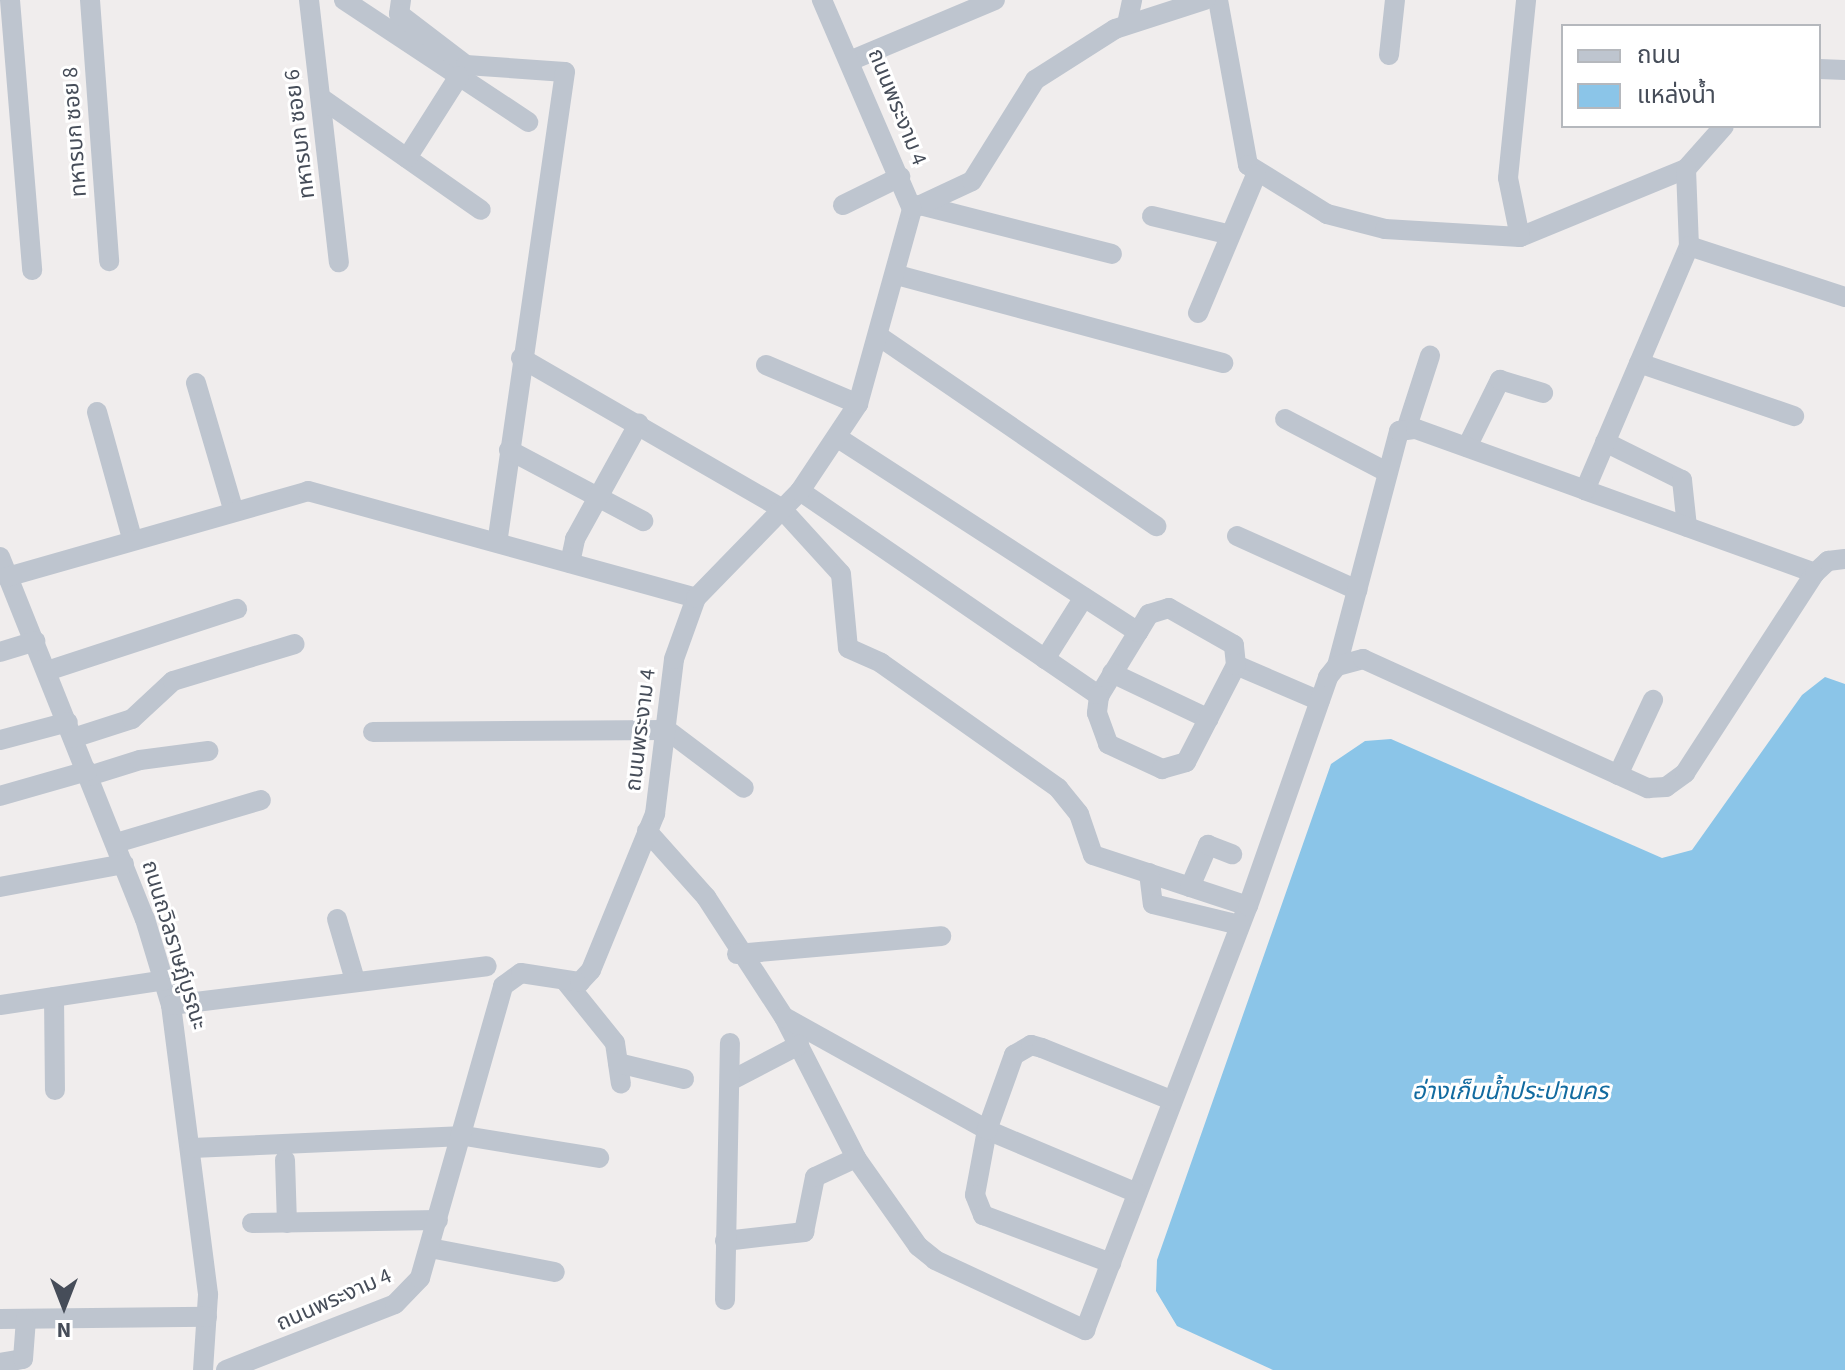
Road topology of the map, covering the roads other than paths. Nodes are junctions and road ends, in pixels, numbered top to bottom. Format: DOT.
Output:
graph roads {
  1 [pos="10,0"];
  2 [pos="90,0"];
  3 [pos="309,0"];
  4 [pos="344,0"];
  5 [pos="401,0"];
  6 [pos="822,0"];
  7 [pos="995,0"];
  8 [pos="1132,0"];
  9 [pos="1205,0"];
  10 [pos="1218,0"];
  11 [pos="1395,0"];
  12 [pos="1526,0"];
  13 [pos="1174,5"];
  14 [pos="1127,24"];
  15 [pos="1389,55"];
  16 [pos="852,60"];
  17 [pos="1821,69"];
  18 [pos="1845,70"];
  19 [pos="459,76"];
  20 [pos="321,98"];
  21 [pos="528,122"];
  22 [pos="1719,128"];
  23 [pos="407,158"];
  24 [pos="1686,169"];
  25 [pos="1256,175"];
  26 [pos="900,177"];
  27 [pos="843,205"];
  28 [pos="916,207"];
  29 [pos="481,210"];
  30 [pos="1152,216"];
  31 [pos="1227,234"];
  32 [pos="1520,237"];
  33 [pos="1689,246"];
  34 [pos="1112,254"];
  35 [pos="109,261"];
  36 [pos="339,262"];
  37 [pos="32,270"];
  38 [pos="897,275"];
  39 [pos="1845,297"];
  40 [pos="1198,313"];
  41 [pos="880,337"];
  42 [pos="1430,356"];
  43 [pos="521,358"];
  44 [pos="1223,363"];
  45 [pos="1639,363"];
  46 [pos="766,365"];
  47 [pos="196,383"];
  48 [pos="1543,393"];
  49 [pos="858,404"];
  50 [pos="97,412"];
  51 [pos="1794,416"];
  52 [pos="1285,419"];
  53 [pos="639,423"];
  54 [pos="1407,427"];
  55 [pos="836,437"];
  56 [pos="1605,442"];
  57 [pos="1467,447"];
  58 [pos="509,450"];
  59 [pos="1387,472"];
  60 [pos="1585,490"];
  61 [pos="800,491"];
  62 [pos="598,497"];
  63 [pos="781,508"];
  64 [pos="233,509"];
  65 [pos="643,521"];
  66 [pos="1156,526"];
  67 [pos="1687,527"];
  68 [pos="1237,536"];
  69 [pos="132,538"];
  70 [pos="497,542"];
  71 [pos="1845,559"];
  72 [pos="570,563"];
  73 [pos="4,567"];
  74 [pos="1815,573"];
  75 [pos="1357,590"];
  76 [pos="1084,597"];
  77 [pos="696,598"];
  78 [pos="237,609"];
  79 [pos="1138,632"];
  80 [pos="35,641"];
  81 [pos="295,644"];
  82 [pos="0,652"];
  83 [pos="1045,659"];
  84 [pos="1236,665"];
  85 [pos="1337,666"];
  86 [pos="47,671"];
  87 [pos="1112,673"];
  88 [pos="1099,696"];
  89 [pos="1653,700"];
  90 [pos="1320,701"];
  91 [pos="1209,719"];
  92 [pos="70,730"];
  93 [pos="667,730"];
  94 [pos="373,732"];
  95 [pos="0,740"];
  96 [pos="208,751"];
  97 [pos="88,774"];
  98 [pos="1618,775"];
  99 [pos="744,788"];
  100 [pos="0,796"];
  101 [pos="261,800"];
  102 [pos="647,831"];
  103 [pos="116,843"];
  104 [pos="1232,854"];
  105 [pos="124,864"];
  106 [pos="1149,873"];
  107 [pos="0,887"];
  108 [pos="1190,887"];
  109 [pos="1244,916"];
  110 [pos="337,919"];
  111 [pos="941,936"];
  112 [pos="737,954"];
  113 [pos="487,966"];
  114 [pos="165,980"];
  115 [pos="355,980"];
  116 [pos="566,982"];
  117 [pos="54,997"];
  118 [pos="0,1005"];
  119 [pos="171,1005"];
  120 [pos="784,1017"];
  121 [pos="730,1043"];
  122 [pos="799,1045"];
  123 [pos="684,1079"];
  124 [pos="730,1081"];
  125 [pos="55,1090"];
  126 [pos="1171,1100"];
  127 [pos="987,1130"];
  128 [pos="465,1136"];
  129 [pos="192,1148"];
  130 [pos="599,1158"];
  131 [pos="856,1158"];
  132 [pos="285,1160"];
  133 [pos="1137,1193"];
  134 [pos="438,1220"];
  135 [pos="252,1223"];
  136 [pos="287,1223"];
  137 [pos="725,1241"];
  138 [pos="430,1248"];
  139 [pos="1111,1263"];
  140 [pos="555,1272"];
  141 [pos="725,1300"];
  142 [pos="207,1317"];
  143 [pos="0,1319"];
  144 [pos="26,1319"];
  145 [pos="0,1363"];
  146 [pos="203,1370"];
  147 [pos="226,1370"];
  1 -- 37 [label="street"];
  2 -- 35 [label="street, ทหารบก ซอย 8"];
  3 -- 20 [label="street, ทหารบก ซอย 6"];
  4 -- 19 [label="street"];
  5 -- 43 [label="street"];
  6 -- 16 [label="street, ถนนพระงาม 4"];
  7 -- 16 [label="street"];
  8 -- 14 [label="street"];
  9 -- 13 [label="street"];
  10 -- 25 [label="street"];
  11 -- 15 [label="street"];
  12 -- 32 [label="street"];
  13 -- 14 [label="street"];
  14 -- 28 [label="street"];
  16 -- 26 [label="street, ถนนพระงาม 4"];
  17 -- 18 [label="street"];
  19 -- 21 [label="street"];
  19 -- 23 [label="street"];
  20 -- 23 [label="street"];
  20 -- 36 [label="street, ทหารบก ซอย 6"];
  22 -- 24 [label="street"];
  23 -- 29 [label="street"];
  24 -- 32 [label="street"];
  24 -- 33 [label="street"];
  25 -- 31 [label="street"];
  25 -- 32 [label="street"];
  26 -- 27 [label="street"];
  26 -- 28 [label="street, ถนนพระงาม 4"];
  28 -- 34 [label="street"];
  28 -- 38 [label="street, ถนนพระงาม 4"];
  30 -- 31 [label="street"];
  31 -- 40 [label="street"];
  33 -- 39 [label="street"];
  33 -- 45 [label="street"];
  38 -- 41 [label="street, ถนนพระงาม 4"];
  38 -- 44 [label="street"];
  41 -- 49 [label="street, ถนนพระงาม 4"];
  41 -- 66 [label="street"];
  42 -- 54 [label="street"];
  43 -- 53 [label="street"];
  43 -- 58 [label="street"];
  45 -- 51 [label="street"];
  45 -- 56 [label="street"];
  46 -- 49 [label="street"];
  47 -- 64 [label="street"];
  48 -- 57 [label="street"];
  49 -- 55 [label="street, ถนนพระงาม 4"];
  50 -- 69 [label="street"];
  52 -- 59 [label="street"];
  53 -- 62 [label="street"];
  53 -- 63 [label="street"];
  54 -- 57 [label="street"];
  54 -- 59 [label="street"];
  55 -- 61 [label="street, ถนนพระงาม 4"];
  55 -- 76 [label="street"];
  56 -- 60 [label="street"];
  56 -- 67 [label="street"];
  57 -- 60 [label="street"];
  58 -- 62 [label="street"];
  58 -- 70 [label="street"];
  59 -- 75 [label="street"];
  60 -- 67 [label="street"];
  61 -- 63 [label="street, ถนนพระงาม 4"];
  61 -- 83 [label="street"];
  62 -- 65 [label="street"];
  62 -- 72 [label="street"];
  63 -- 77 [label="street, ถนนพระงาม 4"];
  63 -- 106 [label="street"];
  64 -- 69 [label="street"];
  64 -- 70 [label="street"];
  67 -- 74 [label="street"];
  68 -- 75 [label="street"];
  69 -- 73 [label="street"];
  70 -- 72 [label="street"];
  71 -- 74 [label="street"];
  72 -- 77 [label="street"];
  73 -- 80 [label="street, ถนนถวิลราษฎ์บูรณะ"];
  74 -- 98 [label="street"];
  75 -- 85 [label="street"];
  76 -- 79 [label="street"];
  76 -- 83 [label="street"];
  77 -- 93 [label="street, ถนนพระงาม 4"];
  78 -- 86 [label="street"];
  79 -- 84 [label="street"];
  79 -- 87 [label="street"];
  80 -- 82 [label="street"];
  80 -- 86 [label="street, ถนนถวิลราษฎ์บูรณะ"];
  81 -- 92 [label="street"];
  83 -- 88 [label="street"];
  84 -- 90 [label="street"];
  84 -- 91 [label="street"];
  85 -- 90 [label="street"];
  85 -- 98 [label="street"];
  86 -- 92 [label="street, ถนนถวิลราษฎ์บูรณะ"];
  87 -- 88 [label="street"];
  87 -- 91 [label="street"];
  88 -- 91 [label="street"];
  89 -- 98 [label="street"];
  90 -- 109 [label="street"];
  92 -- 95 [label="street"];
  92 -- 97 [label="street, ถนนถวิลราษฎ์บูรณะ"];
  93 -- 94 [label="street"];
  93 -- 99 [label="street"];
  93 -- 102 [label="street, ถนนพระงาม 4"];
  96 -- 97 [label="street"];
  97 -- 100 [label="street"];
  97 -- 103 [label="street, ถนนถวิลราษฎ์บูรณะ"];
  101 -- 103 [label="street"];
  102 -- 112 [label="street"];
  102 -- 116 [label="street, ถนนพระงาม 4"];
  103 -- 105 [label="street, ถนนถวิลราษฎ์บูรณะ"];
  104 -- 108 [label="street"];
  105 -- 107 [label="street"];
  105 -- 114 [label="street, ถนนถวิลราษฎ์บูรณะ"];
  106 -- 108 [label="street"];
  106 -- 109 [label="street"];
  108 -- 109 [label="street"];
  109 -- 126 [label="street"];
  110 -- 115 [label="street"];
  111 -- 112 [label="street"];
  112 -- 120 [label="street"];
  113 -- 115 [label="street"];
  114 -- 117 [label="street"];
  114 -- 119 [label="street, ถนนถวิลราษฎ์บูรณะ"];
  115 -- 119 [label="street"];
  116 -- 123 [label="street"];
  116 -- 128 [label="street, ถนนพระงาม 4"];
  117 -- 118 [label="street"];
  117 -- 125 [label="street"];
  119 -- 129 [label="street, ถนนถวิลราษฎ์บูรณะ"];
  120 -- 122 [label="street"];
  120 -- 127 [label="street"];
  121 -- 124 [label="street"];
  122 -- 124 [label="street"];
  122 -- 131 [label="street"];
  124 -- 137 [label="street"];
  126 -- 127 [label="street"];
  126 -- 133 [label="street"];
  127 -- 133 [label="street"];
  127 -- 139 [label="street"];
  128 -- 129 [label="street"];
  128 -- 130 [label="street"];
  128 -- 134 [label="street, ถนนพระงาม 4"];
  129 -- 142 [label="street, ถนนถวิลราษฎ์บูรณะ"];
  131 -- 137 [label="street"];
  131 -- 139 [label="street"];
  132 -- 136 [label="street"];
  133 -- 139 [label="street"];
  134 -- 136 [label="street"];
  134 -- 138 [label="street, ถนนพระงาม 4"];
  135 -- 136 [label="street"];
  137 -- 141 [label="street"];
  138 -- 140 [label="street"];
  138 -- 147 [label="street, ถนนพระงาม 4"];
  142 -- 144 [label="street"];
  142 -- 146 [label="street, ถนนถวิลราษฎ์บูรณะ"];
  143 -- 144 [label="street"];
  144 -- 145 [label="street"];
}
